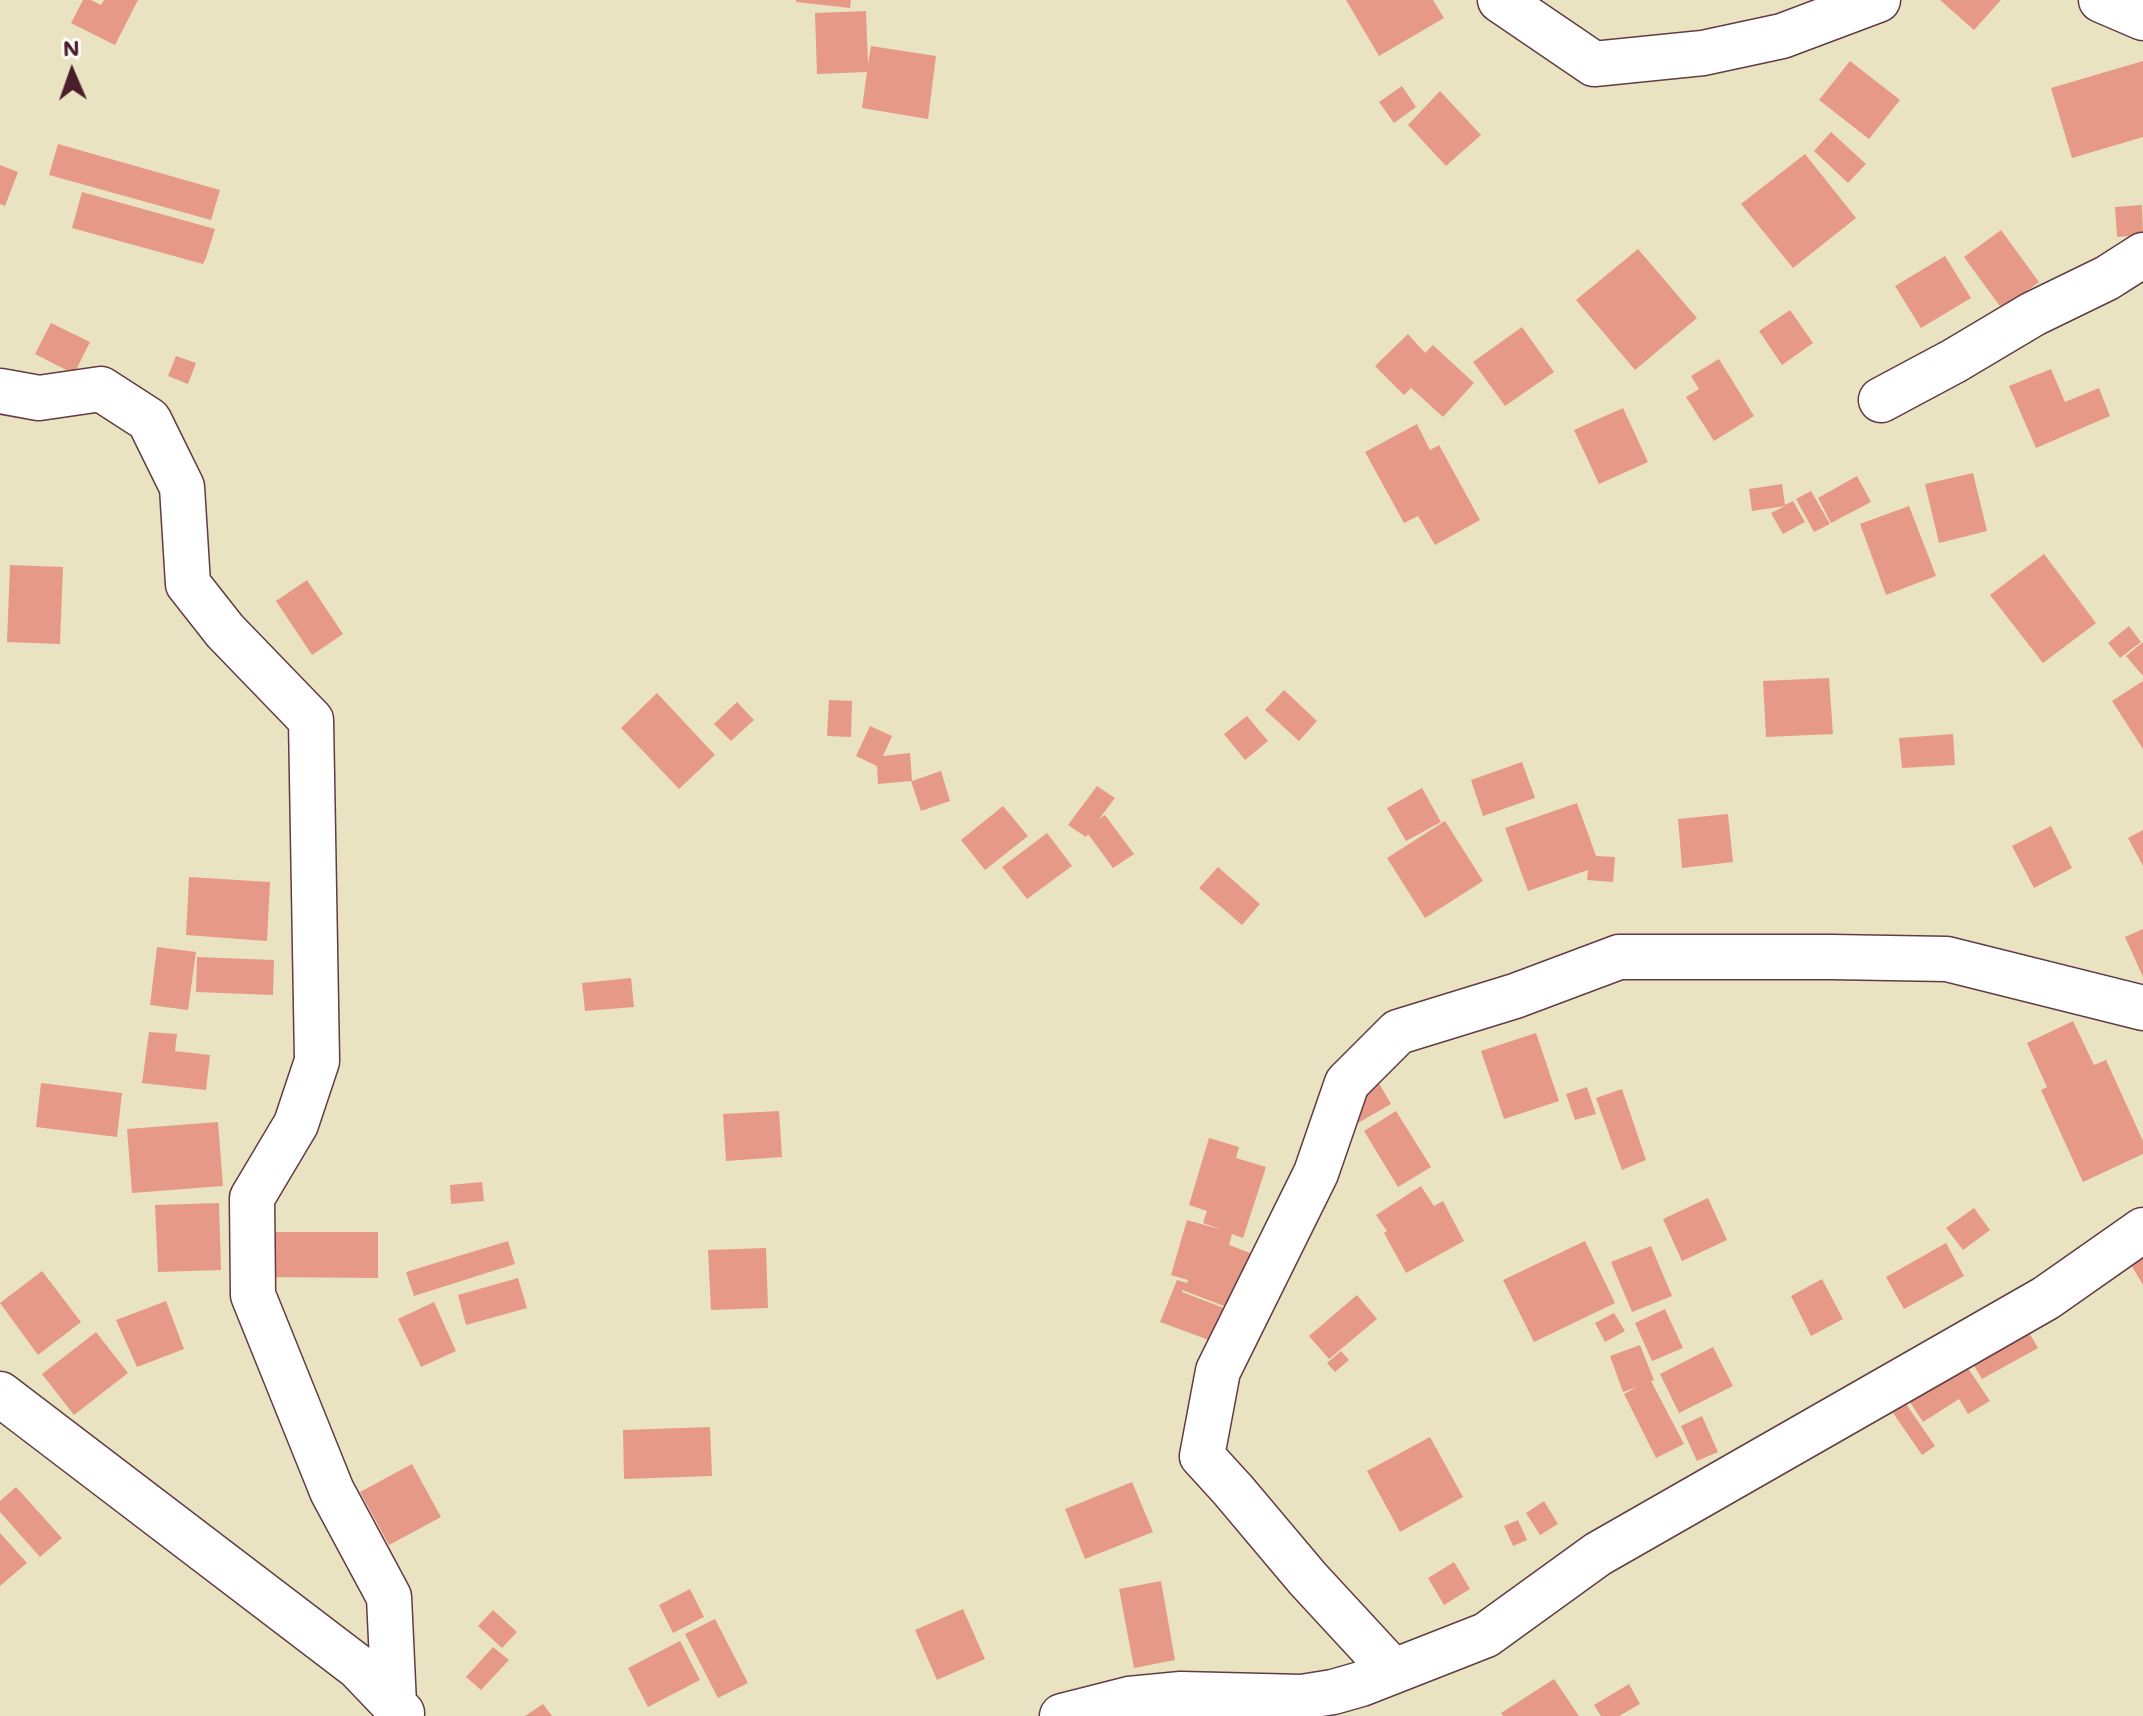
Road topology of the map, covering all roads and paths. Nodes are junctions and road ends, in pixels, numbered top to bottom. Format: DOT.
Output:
graph roads {
  1 [pos="1500,0"];
  2 [pos="1878,0"];
  3 [pos="2101,0"];
  4 [pos="2143,18"];
  5 [pos="2143,255"];
  6 [pos="0,391"];
  7 [pos="1881,400"];
  8 [pos="2143,1008"];
  9 [pos="2143,1230"];
  10 [pos="0,1394"];
  11 [pos="1393,1671"];
  12 [pos="1334,1704"];
  13 [pos="400,1710"];
  14 [pos="1062,1716"];
  1 -- 2 [label="street"];
  3 -- 4 [label="street"];
  5 -- 7 [label="street"];
  6 -- 13 [label="street"];
  8 -- 11 [label="street"];
  9 -- 11 [label="street"];
  10 -- 13 [label="street"];
  11 -- 12 [label="street"];
  12 -- 14 [label="street"];
}
